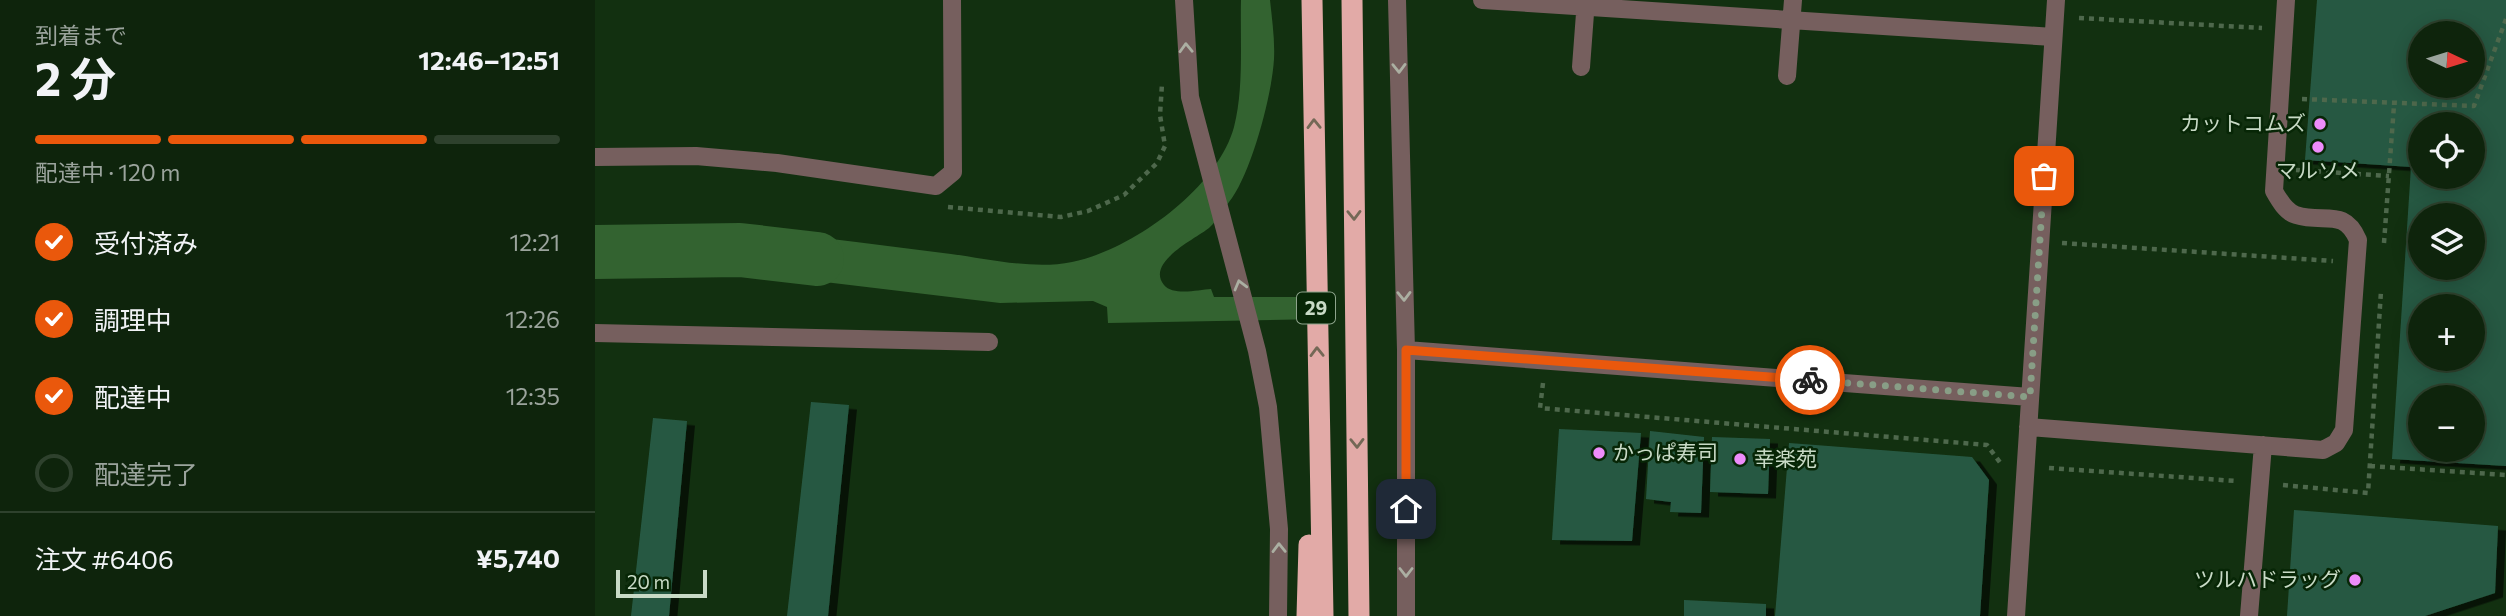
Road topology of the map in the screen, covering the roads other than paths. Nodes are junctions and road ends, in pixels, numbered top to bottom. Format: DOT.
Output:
graph roads {
  1 [pos="952,0"];
  2 [pos="1184,0"];
  3 [pos="1312,0"];
  4 [pos="1352,0"];
  5 [pos="1397,0"];
  6 [pos="1482,0"];
  7 [pos="1793,0"];
  8 [pos="2056,0"];
  9 [pos="2286,0"];
  10 [pos="1586,4"];
  11 [pos="1791,21"];
  12 [pos="2053,37"];
  13 [pos="1581,67"];
  14 [pos="1787,76"];
  15 [pos="595,157"];
  16 [pos="595,333"];
  17 [pos="989,342"];
  18 [pos="1406,350"];
  19 [pos="1317,387"];
  20 [pos="2030,397"];
  21 [pos="2028,427"];
  22 [pos="2263,445"];
  23 [pos="1279,616"];
  24 [pos="1307,616"];
  25 [pos="1323,616"];
  26 [pos="1359,616"];
  27 [pos="1406,616"];
  28 [pos="2016,616"];
  29 [pos="2249,616"];
  1 -- 15 [label="street"];
  23 -- 2 [label="street, one-way"];
  19 -- 3 [label="highway, 29, one-way"];
  4 -- 26 [label="highway, 29, one-way"];
  5 -- 18 [label="street, one-way"];
  6 -- 10 [label="street"];
  7 -- 11 [label="street"];
  8 -- 12 [label="street"];
  9 -- 22 [label="street"];
  10 -- 11 [label="street"];
  10 -- 13 [label="street"];
  11 -- 12 [label="street"];
  11 -- 14 [label="street"];
  12 -- 20 [label="street"];
  16 -- 17 [label="street"];
  18 -- 20 [label="street"];
  18 -- 27 [label="street, one-way"];
  19 -- 24 [label="highway"];
  19 -- 25 [label="highway, 29"];
  20 -- 21 [label="street"];
  21 -- 22 [label="street"];
  21 -- 28 [label="street"];
  22 -- 29 [label="street"];
}
